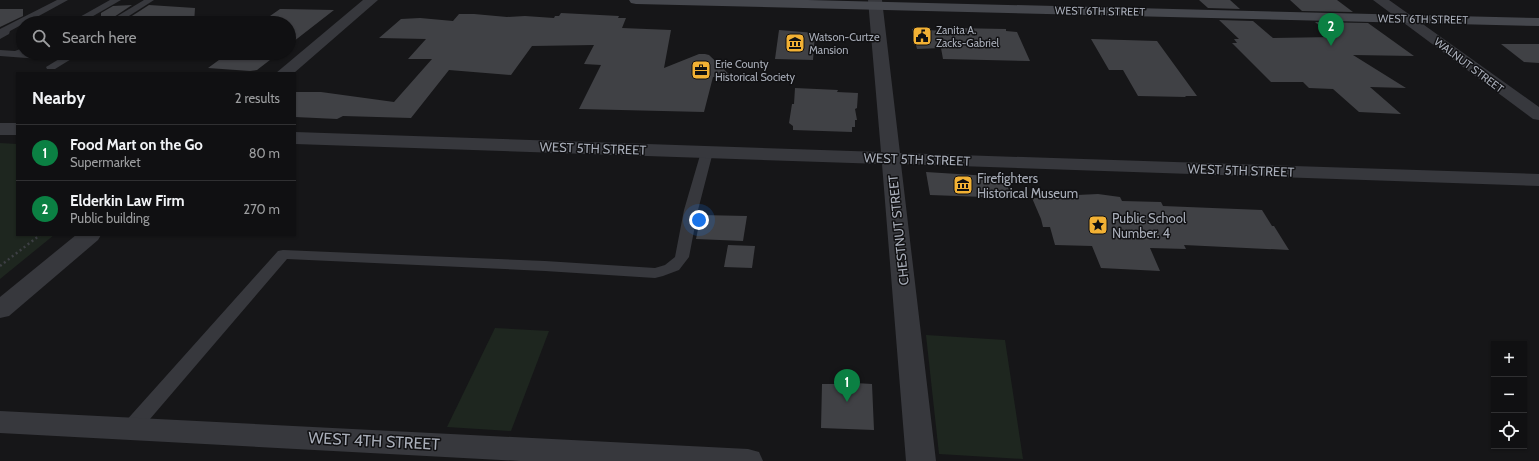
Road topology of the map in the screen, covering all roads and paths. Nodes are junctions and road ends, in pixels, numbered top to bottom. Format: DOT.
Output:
graph roads {
  1 [pos="64,0"];
  2 [pos="117,0"];
  3 [pos="150,0"];
  4 [pos="371,0"];
  5 [pos="636,0"];
  6 [pos="1380,0"];
  7 [pos="876,3"];
  8 [pos="32,16"];
  9 [pos="87,16"];
  10 [pos="123,16"];
  11 [pos="1407,19"];
  12 [pos="1539,22"];
  13 [pos="16,24"];
  14 [pos="0,36"];
  15 [pos="16,52"];
  16 [pos="0,53"];
  17 [pos="64,60"];
  18 [pos="51,67"];
  19 [pos="285,72"];
  20 [pos="1539,116"];
  21 [pos="0,129"];
  22 [pos="16,129"];
  23 [pos="296,138"];
  24 [pos="708,152"];
  25 [pos="891,158"];
  26 [pos="1539,180"];
  27 [pos="39,236"];
  28 [pos="89,236"];
  29 [pos="0,266"];
  30 [pos="0,310"];
  31 [pos="0,422"];
  32 [pos="131,428"];
  33 [pos="748,461"];
  34 [pos="921,461"];
  1 -- 8 [label="lane"];
  2 -- 9 [label="lane"];
  3 -- 10 [label="lane"];
  4 -- 19 [label="street"];
  5 -- 7 [label="main road, WEST 6TH STREET"];
  6 -- 11 [label="street, WALNUT STREET"];
  7 -- 11 [label="main road, WEST 6TH STREET"];
  7 -- 25 [label="street, CHESTNUT STREET"];
  11 -- 12 [label="main road, WEST 6TH STREET"];
  11 -- 20 [label="street, WALNUT STREET"];
  13 -- 14 [label="lane"];
  15 -- 16 [label="lane"];
  17 -- 18 [label="lane"];
  21 -- 22 [label="street"];
  23 -- 24 [label="street, WEST 5TH STREET"];
  24 -- 25 [label="street, WEST 5TH STREET"];
  24 -- 32 [label="lane"];
  25 -- 26 [label="street, WEST 5TH STREET"];
  25 -- 34 [label="street, CHESTNUT STREET"];
  27 -- 29 [label="path"];
  28 -- 30 [label="street"];
  31 -- 32 [label="street, WEST 4TH STREET"];
  32 -- 33 [label="street, WEST 4TH STREET"];
}
